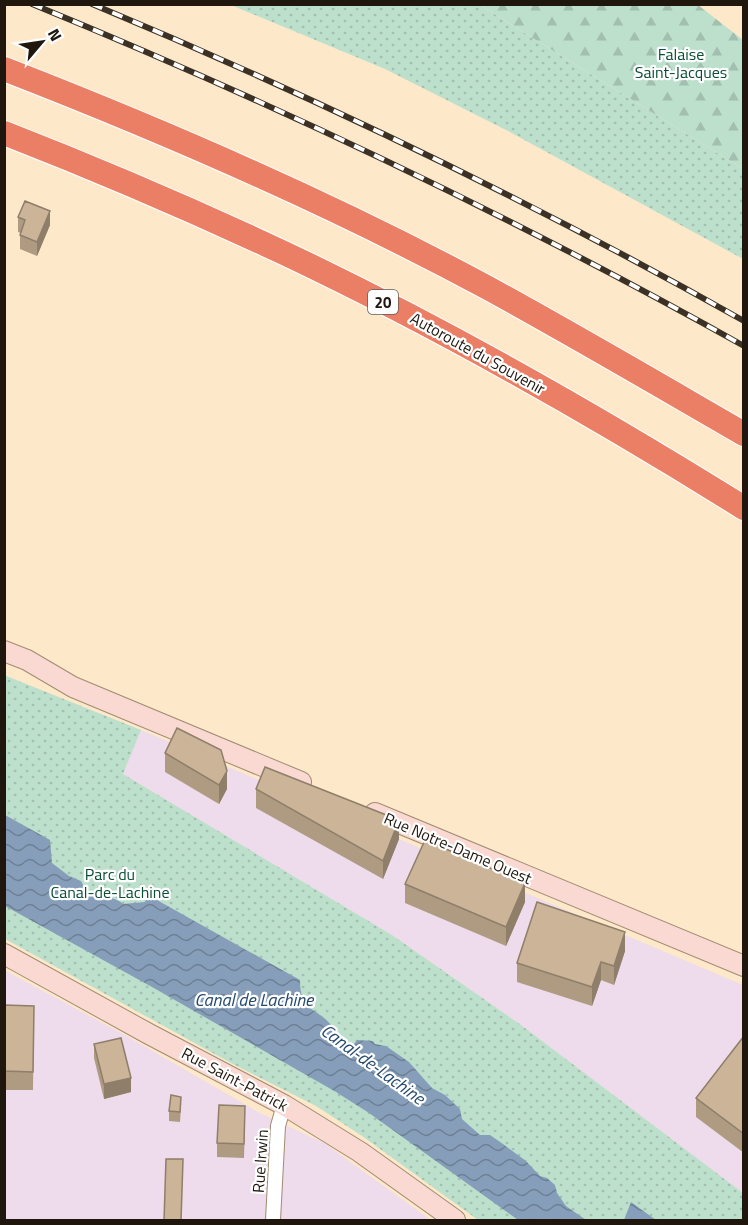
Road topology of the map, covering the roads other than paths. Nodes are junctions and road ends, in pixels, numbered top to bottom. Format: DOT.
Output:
graph roads {
  1 [pos="4,69"];
  2 [pos="4,133"];
  3 [pos="744,434"];
  4 [pos="744,508"];
  5 [pos="4,651"];
  6 [pos="4,666"];
  7 [pos="73,687"];
  8 [pos="320,790"];
  9 [pos="353,804"];
  10 [pos="4,954"];
  11 [pos="744,966"];
  12 [pos="284,1105"];
  13 [pos="273,1221"];
  14 [pos="455,1221"];
  1 -- 3 [label="highway"];
  2 -- 4 [label="highway, Autoroute du Souvenir / 20"];
  5 -- 7 [label="main road"];
  6 -- 7 [label="main road"];
  7 -- 8 [label="main road"];
  9 -- 11 [label="main road, Rue Notre-Dame Ouest"];
  10 -- 12 [label="main road, Rue Saint-Patrick"];
  12 -- 13 [label="street, Rue Irwin"];
  12 -- 14 [label="main road, Rue Saint-Patrick"];
}
